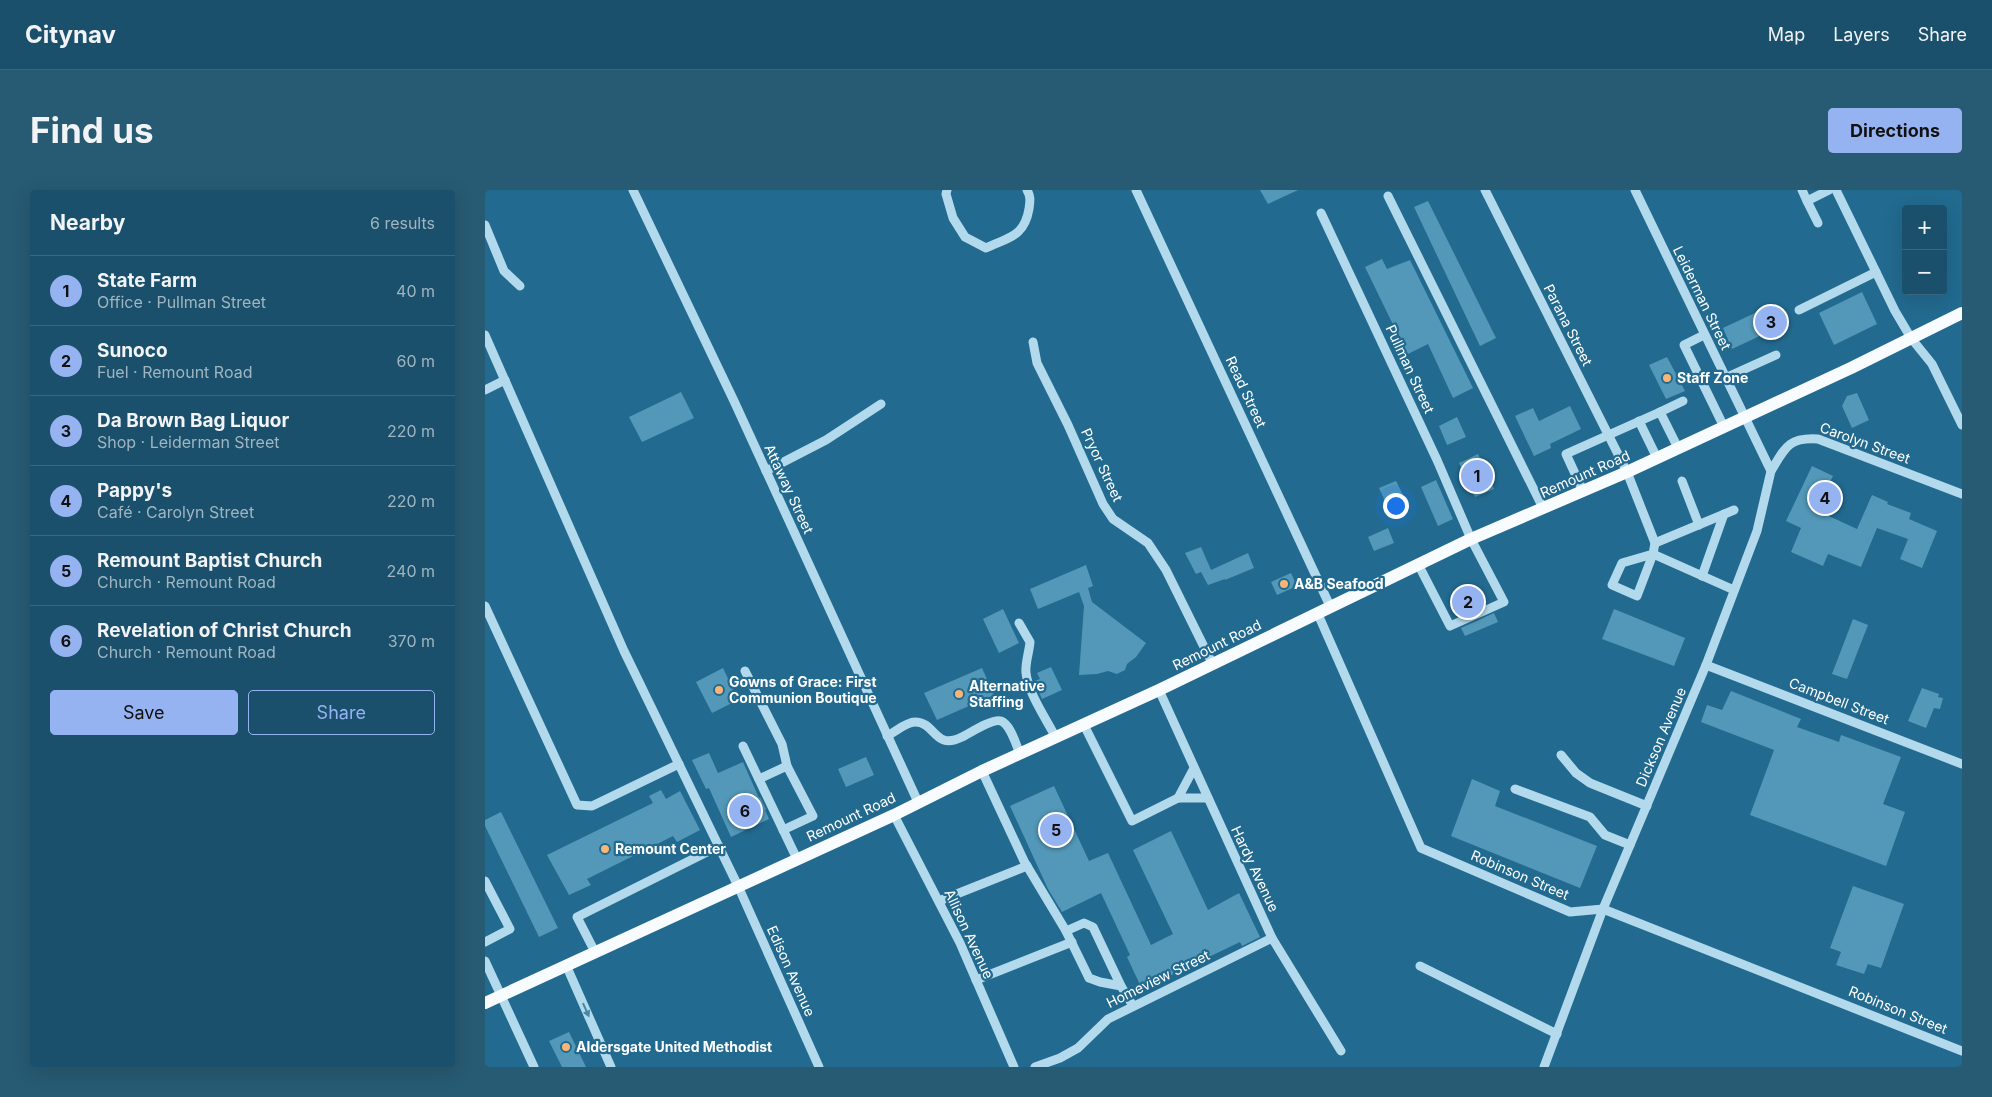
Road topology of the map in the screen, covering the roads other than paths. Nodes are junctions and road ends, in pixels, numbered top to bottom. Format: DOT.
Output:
graph roads {
  1 [pos="633,190"];
  2 [pos="947,190"];
  3 [pos="1027,190"];
  4 [pos="1137,190"];
  5 [pos="1485,190"];
  6 [pos="1635,190"];
  7 [pos="1802,190"];
  8 [pos="1829,190"];
  9 [pos="1836,190"];
  10 [pos="1388,196"];
  11 [pos="1807,201"];
  12 [pos="1321,213"];
  13 [pos="1818,223"];
  14 [pos="485,225"];
  15 [pos="1876,272"];
  16 [pos="520,286"];
  17 [pos="1799,310"];
  18 [pos="1962,312"];
  19 [pos="485,335"];
  20 [pos="1705,335"];
  21 [pos="1911,338"];
  22 [pos="1033,342"];
  23 [pos="1776,355"];
  24 [pos="1725,378"];
  25 [pos="505,380"];
  26 [pos="485,390"];
  27 [pos="1683,401"];
  28 [pos="881,404"];
  29 [pos="1660,412"];
  30 [pos="1744,418"];
  31 [pos="1639,421"];
  32 [pos="1962,425"];
  33 [pos="1724,427"];
  34 [pos="1608,436"];
  35 [pos="1677,448"];
  36 [pos="1657,458"];
  37 [pos="765,470"];
  38 [pos="1771,471"];
  39 [pos="1627,472"];
  40 [pos="1682,481"];
  41 [pos="1583,491"];
  42 [pos="1962,494"];
  43 [pos="1543,508"];
  44 [pos="1734,510"];
  45 [pos="1724,514"];
  46 [pos="1699,525"];
  47 [pos="1471,539"];
  48 [pos="1655,543"];
  49 [pos="1653,554"];
  50 [pos="1418,564"];
  51 [pos="1702,576"];
  52 [pos="1734,590"];
  53 [pos="485,606"];
  54 [pos="1330,606"];
  55 [pos="1317,612"];
  56 [pos="1019,623"];
  57 [pos="1212,663"];
  58 [pos="1706,665"];
  59 [pos="745,672"];
  60 [pos="1159,690"];
  61 [pos="1084,725"];
  62 [pos="887,736"];
  63 [pos="1056,738"];
  64 [pos="743,746"];
  65 [pos="1020,754"];
  66 [pos="1561,755"];
  67 [pos="679,764"];
  68 [pos="1962,764"];
  69 [pos="787,766"];
  70 [pos="1194,768"];
  71 [pos="982,771"];
  72 [pos="759,779"];
  73 [pos="1515,789"];
  74 [pos="1178,798"];
  75 [pos="1208,798"];
  76 [pos="918,802"];
  77 [pos="1647,806"];
  78 [pos="894,814"];
  79 [pos="783,830"];
  80 [pos="719,846"];
  81 [pos="1630,846"];
  82 [pos="797,859"];
  83 [pos="1027,866"];
  84 [pos="485,880"];
  85 [pos="738,886"];
  86 [pos="939,901"];
  87 [pos="1603,909"];
  88 [pos="1066,931"];
  89 [pos="1272,938"];
  90 [pos="485,942"];
  91 [pos="1072,942"];
  92 [pos="595,952"];
  93 [pos="485,961"];
  94 [pos="566,966"];
  95 [pos="1419,966"];
  96 [pos="976,980"];
  97 [pos="1121,986"];
  98 [pos="501,996"];
  99 [pos="485,1003"];
  100 [pos="1133,1006"];
  101 [pos="1557,1034"];
  102 [pos="1962,1050"];
  103 [pos="1341,1051"];
  104 [pos="534,1067"];
  105 [pos="611,1067"];
  106 [pos="819,1067"];
  107 [pos="1014,1067"];
  108 [pos="1035,1067"];
  109 [pos="1544,1067"];
  1 -- 37 [label="street, Attaway Street"];
  2 -- 3 [label="street"];
  4 -- 54 [label="street, Read Street"];
  5 -- 34 [label="street, Parana Street"];
  6 -- 20 [label="street, Leiderman Street"];
  7 -- 11 [label="street"];
  8 -- 11 [label="street"];
  9 -- 15 [label="street"];
  10 -- 43 [label="street"];
  11 -- 13 [label="street"];
  12 -- 47 [label="street, Pullman Street"];
  14 -- 16 [label="street"];
  15 -- 17 [label="street"];
  15 -- 21 [label="street"];
  18 -- 21 [label="main road, Remount Road"];
  19 -- 25 [label="street, Edison Avenue"];
  20 -- 24 [label="street, Leiderman Street"];
  20 -- 33 [label="street"];
  21 -- 30 [label="main road, Remount Road"];
  21 -- 32 [label="street"];
  22 -- 57 [label="street, Pryor Street"];
  23 -- 24 [label="street"];
  24 -- 30 [label="street, Leiderman Street"];
  25 -- 26 [label="street"];
  25 -- 67 [label="street, Edison Avenue"];
  27 -- 29 [label="street"];
  28 -- 37 [label="street"];
  29 -- 31 [label="street"];
  29 -- 35 [label="street"];
  30 -- 33 [label="main road, Remount Road"];
  30 -- 38 [label="street"];
  31 -- 34 [label="street"];
  31 -- 36 [label="street"];
  33 -- 35 [label="main road, Remount Road"];
  34 -- 39 [label="street, Parana Street"];
  34 -- 41 [label="street"];
  35 -- 36 [label="main road, Remount Road"];
  36 -- 39 [label="main road, Remount Road"];
  37 -- 62 [label="street, Attaway Street"];
  38 -- 42 [label="street, Carolyn Street"];
  38 -- 52 [label="street, Dickson Avenue"];
  39 -- 41 [label="main road, Remount Road"];
  39 -- 48 [label="street, Parana Street"];
  40 -- 46 [label="street"];
  41 -- 43 [label="main road, Remount Road"];
  43 -- 47 [label="main road, Remount Road"];
  44 -- 45 [label="street"];
  45 -- 46 [label="street"];
  45 -- 51 [label="street"];
  46 -- 48 [label="street"];
  47 -- 50 [label="main road, Remount Road"];
  47 -- 50 [label="street, Pullman Street"];
  48 -- 49 [label="street"];
  49 -- 49 [label="street"];
  49 -- 51 [label="street"];
  50 -- 54 [label="main road, Remount Road"];
  51 -- 52 [label="street"];
  52 -- 58 [label="street, Dickson Avenue"];
  53 -- 67 [label="street"];
  54 -- 55 [label="main road, Remount Road"];
  55 -- 57 [label="main road, Remount Road"];
  55 -- 87 [label="street, Robinson Street"];
  56 -- 63 [label="street"];
  57 -- 60 [label="main road, Remount Road"];
  58 -- 68 [label="street, Campbell Street"];
  58 -- 77 [label="street, Dickson Avenue"];
  59 -- 69 [label="street"];
  60 -- 61 [label="main road, Remount Road"];
  60 -- 70 [label="street, Hardy Avenue"];
  61 -- 63 [label="main road, Remount Road"];
  61 -- 74 [label="street"];
  62 -- 65 [label="street"];
  62 -- 76 [label="street, Attaway Street"];
  63 -- 65 [label="main road, Remount Road"];
  64 -- 72 [label="street"];
  65 -- 71 [label="main road, Remount Road"];
  66 -- 77 [label="street"];
  67 -- 80 [label="street, Edison Avenue"];
  69 -- 72 [label="street"];
  69 -- 79 [label="street"];
  70 -- 74 [label="street"];
  70 -- 75 [label="street, Hardy Avenue"];
  71 -- 76 [label="main road, Remount Road"];
  71 -- 83 [label="street"];
  72 -- 79 [label="street"];
  73 -- 81 [label="street"];
  74 -- 75 [label="street"];
  75 -- 89 [label="street, Hardy Avenue"];
  76 -- 78 [label="main road, Remount Road"];
  77 -- 81 [label="street, Dickson Avenue"];
  78 -- 82 [label="main road, Remount Road"];
  78 -- 86 [label="street, Allison Avenue"];
  79 -- 82 [label="street"];
  80 -- 85 [label="street, Edison Avenue"];
  80 -- 92 [label="street"];
  81 -- 87 [label="street, Dickson Avenue"];
  82 -- 85 [label="main road, Remount Road"];
  83 -- 86 [label="street"];
  83 -- 88 [label="street"];
  84 -- 90 [label="street"];
  85 -- 92 [label="main road, Remount Road"];
  85 -- 106 [label="street, Edison Avenue"];
  86 -- 96 [label="street, Allison Avenue"];
  87 -- 101 [label="street, Dickson Avenue"];
  87 -- 102 [label="street, Robinson Street"];
  88 -- 91 [label="street"];
  88 -- 97 [label="street"];
  89 -- 100 [label="street, Homeview Street"];
  89 -- 103 [label="street, Hardy Avenue"];
  91 -- 96 [label="street"];
  91 -- 97 [label="street"];
  92 -- 94 [label="main road, Remount Road"];
  93 -- 98 [label="street"];
  94 -- 98 [label="main road, Remount Road"];
  94 -- 105 [label="street, one-way"];
  95 -- 101 [label="street"];
  96 -- 107 [label="street, Allison Avenue"];
  97 -- 100 [label="street"];
  98 -- 99 [label="main road, Remount Road"];
  98 -- 104 [label="street"];
  100 -- 108 [label="street, Homeview Street"];
  101 -- 109 [label="street, Dickson Avenue"];
}
